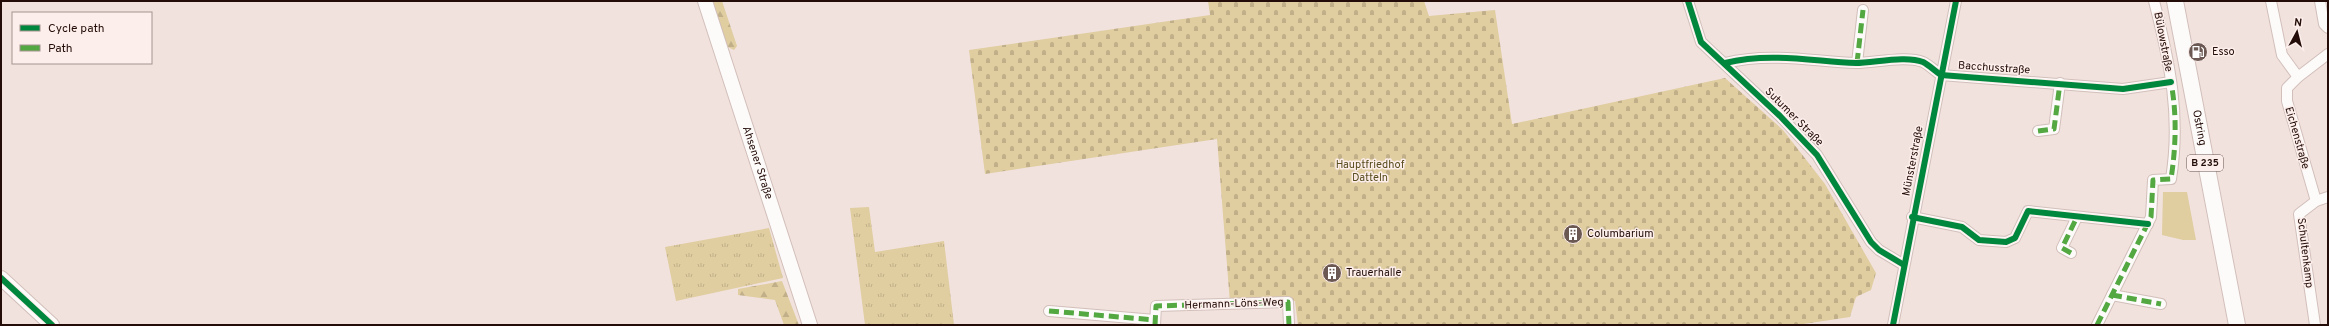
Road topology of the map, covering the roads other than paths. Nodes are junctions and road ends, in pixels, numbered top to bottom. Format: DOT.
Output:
graph roads {
  1 [pos="705,1"];
  2 [pos="1688,1"];
  3 [pos="1956,1"];
  4 [pos="2154,1"];
  5 [pos="2175,1"];
  6 [pos="2271,1"];
  7 [pos="2320,1"];
  8 [pos="1864,10"];
  9 [pos="2328,28"];
  10 [pos="2328,54"];
  11 [pos="1725,63"];
  12 [pos="1857,63"];
  13 [pos="1940,75"];
  14 [pos="2298,77"];
  15 [pos="2171,82"];
  16 [pos="2060,83"];
  17 [pos="2038,130"];
  18 [pos="2328,197"];
  19 [pos="2316,201"];
  20 [pos="1912,217"];
  21 [pos="2077,217"];
  22 [pos="2148,224"];
  23 [pos="2067,251"];
  24 [pos="1904,264"];
  25 [pos="1,278"];
  26 [pos="2112,295"];
  27 [pos="2161,304"];
  28 [pos="1049,311"];
  29 [pos="1155,323"];
  30 [pos="52,325"];
  31 [pos="810,325"];
  32 [pos="1290,325"];
  33 [pos="1893,325"];
  34 [pos="2098,325"];
  35 [pos="2237,325"];
  36 [pos="2315,325"];
  1 -- 31 [label="main road, Ahsener Straße"];
  2 -- 11 [label="street, Sutumer Straße"];
  3 -- 13 [label="street, Münsterstraße"];
  4 -- 15 [label="street, Bülowstraße"];
  5 -- 35 [label="main road, Ostring / B 235"];
  6 -- 14 [label="street"];
  7 -- 9 [label="street"];
  8 -- 12 [label="street"];
  10 -- 14 [label="street, Eichenstraße"];
  11 -- 12 [label="street"];
  11 -- 24 [label="street, Sutumer Straße"];
  12 -- 13 [label="street"];
  13 -- 16 [label="street, Bacchusstraße"];
  13 -- 20 [label="street, Münsterstraße"];
  14 -- 19 [label="street, Eichenstraße"];
  15 -- 16 [label="street, Bacchusstraße"];
  15 -- 22 [label="street, Bülowstraße"];
  16 -- 17 [label="street"];
  18 -- 19 [label="street, Schultenkamp"];
  19 -- 36 [label="street, Schultenkamp"];
  20 -- 21 [label="street"];
  20 -- 24 [label="street, Münsterstraße"];
  21 -- 22 [label="street"];
  21 -- 23 [label="street"];
  22 -- 26 [label="street, Bülowstraße"];
  24 -- 33 [label="street, Münsterstraße"];
  25 -- 30 [label="main road"];
  26 -- 27 [label="street"];
  26 -- 34 [label="street, Bülowstraße"];
  28 -- 29 [label="street"];
  29 -- 32 [label="street, Hermann-Löns-Weg"];
}
